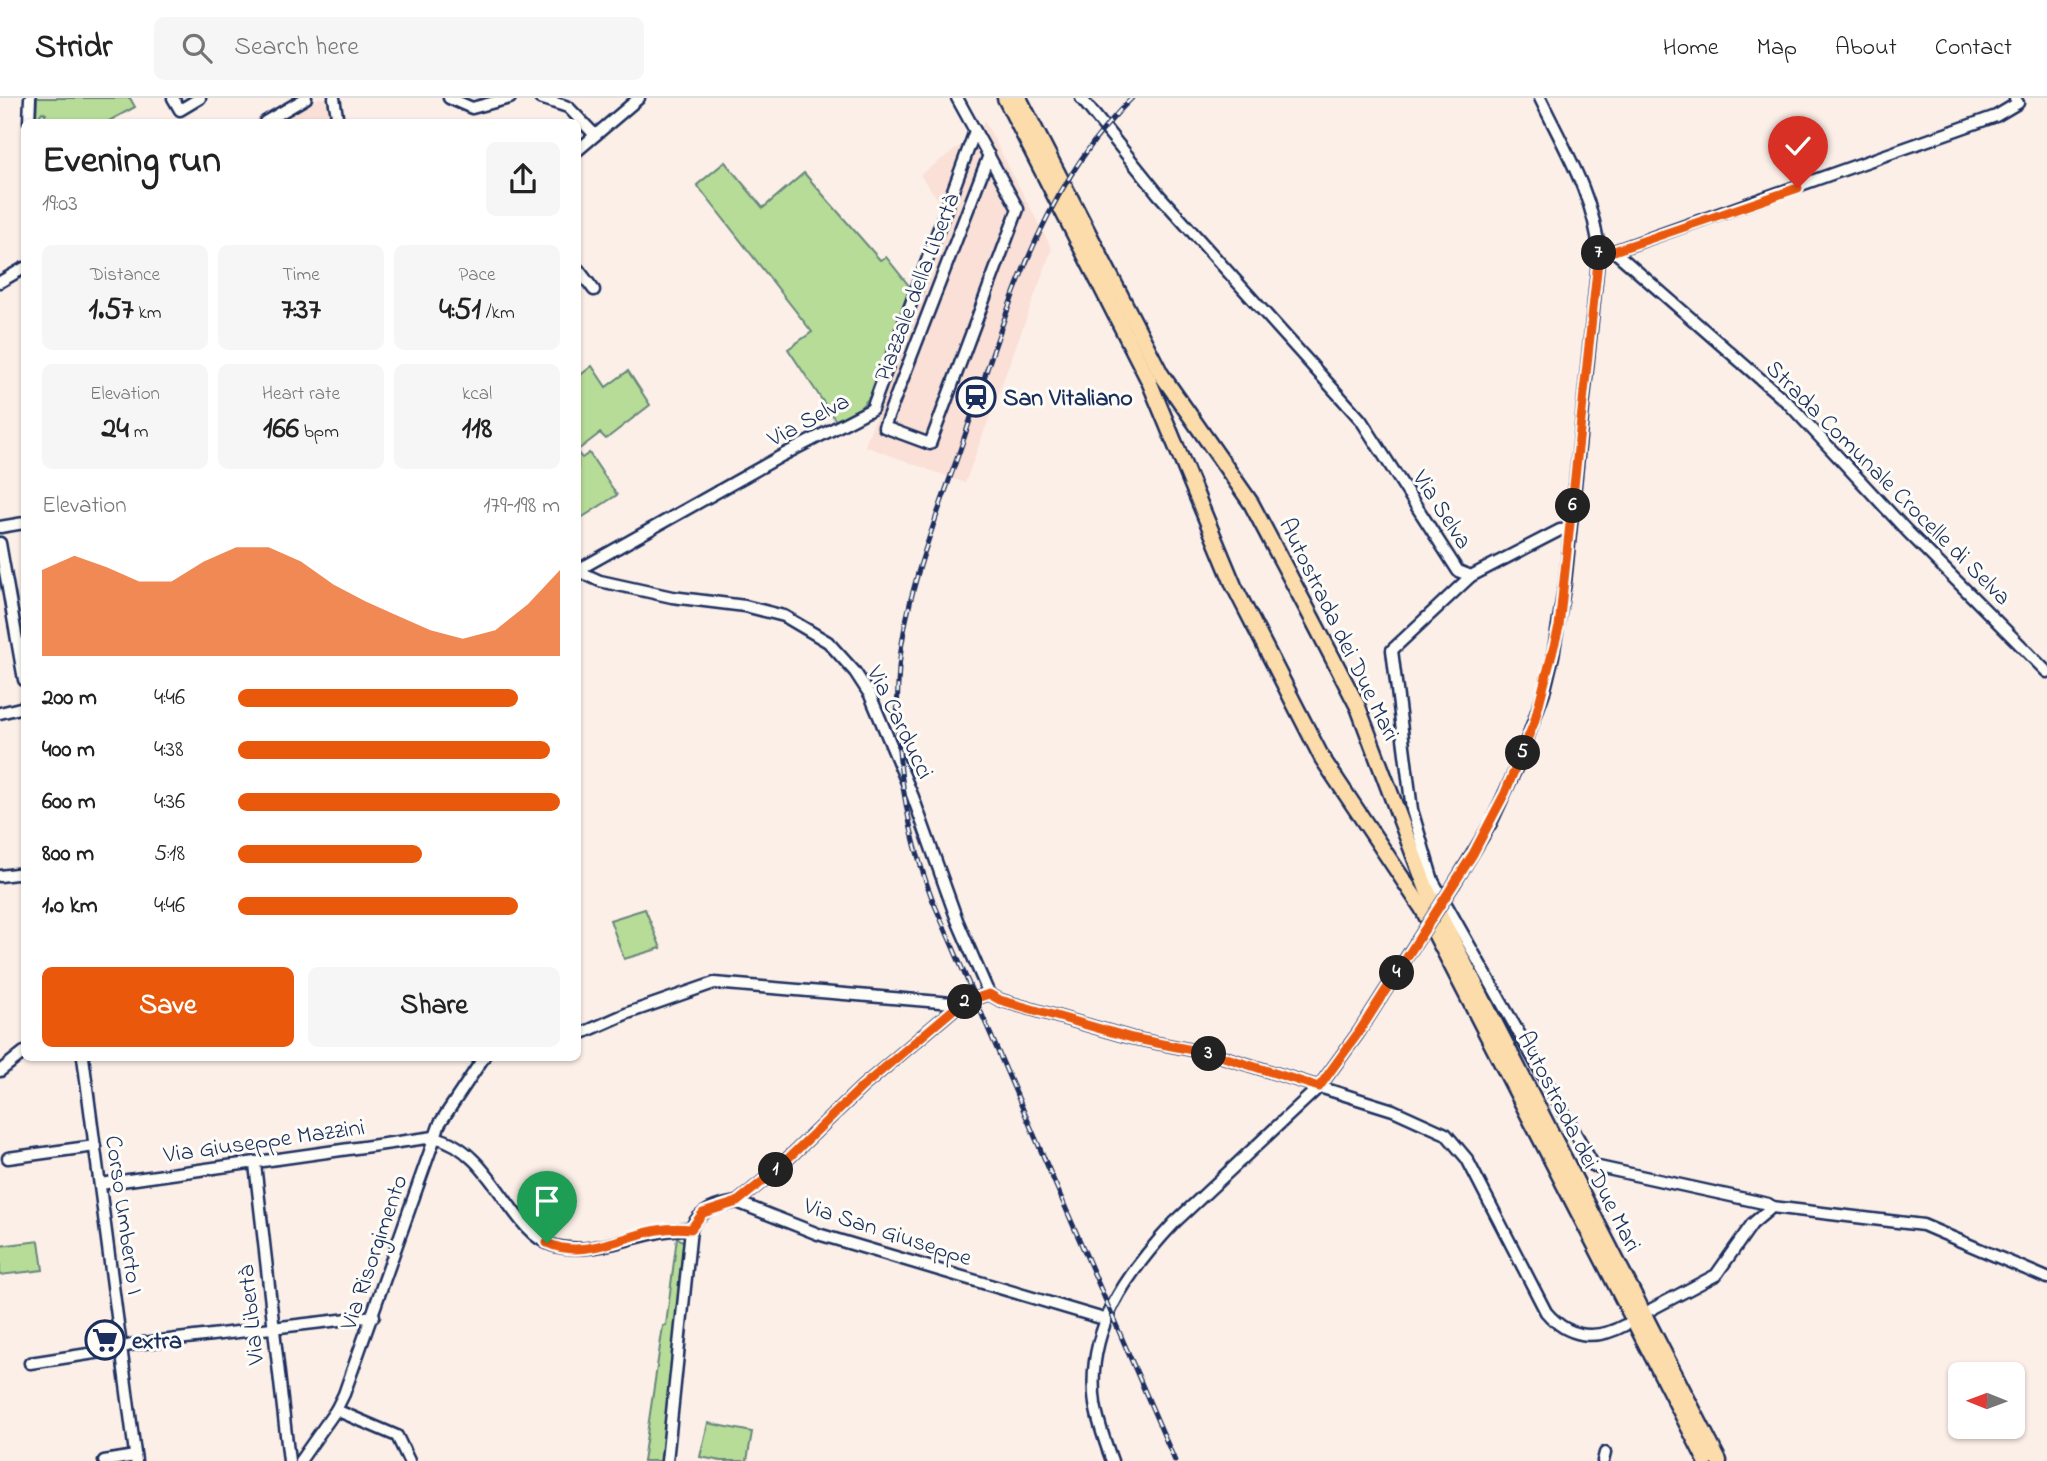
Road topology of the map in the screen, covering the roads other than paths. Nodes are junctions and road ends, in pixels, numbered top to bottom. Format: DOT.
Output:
graph roads {
  1 [pos="30,98"];
  2 [pos="173,98"];
  3 [pos="201,98"];
  4 [pos="306,98"];
  5 [pos="334,98"];
  6 [pos="449,98"];
  7 [pos="510,98"];
  8 [pos="540,98"];
  9 [pos="639,98"];
  10 [pos="957,98"];
  11 [pos="1005,98"];
  12 [pos="1019,98"];
  13 [pos="1082,98"];
  14 [pos="1540,98"];
  15 [pos="2017,101"];
  16 [pos="485,102"];
  17 [pos="29,119"];
  18 [pos="270,119"];
  19 [pos="338,119"];
  20 [pos="579,119"];
  21 [pos="581,121"];
  22 [pos="975,131"];
  23 [pos="594,135"];
  24 [pos="581,147"];
  25 [pos="989,155"];
  26 [pos="1614,251"];
  27 [pos="1599,252"];
  28 [pos="21,270"];
  29 [pos="581,273"];
  30 [pos="0,282"];
  31 [pos="594,289"];
  32 [pos="21,524"];
  33 [pos="0,527"];
  34 [pos="1570,529"];
  35 [pos="0,543"];
  36 [pos="581,568"];
  37 [pos="581,572"];
  38 [pos="1471,576"];
  39 [pos="21,616"];
  40 [pos="14,619"];
  41 [pos="21,662"];
  42 [pos="2047,673"];
  43 [pos="21,708"];
  44 [pos="0,713"];
  45 [pos="21,873"];
  46 [pos="0,876"];
  47 [pos="989,994"];
  48 [pos="961,1003"];
  49 [pos="581,1034"];
  50 [pos="21,1054"];
  51 [pos="84,1061"];
  52 [pos="481,1061"];
  53 [pos="0,1071"];
  54 [pos="1319,1087"];
  55 [pos="435,1137"];
  56 [pos="95,1146"];
  57 [pos="8,1158"];
  58 [pos="255,1164"];
  59 [pos="100,1184"];
  60 [pos="737,1202"];
  61 [pos="1772,1207"];
  62 [pos="691,1229"];
  63 [pos="2047,1279"];
  64 [pos="1652,1309"];
  65 [pos="374,1316"];
  66 [pos="1104,1319"];
  67 [pos="1625,1325"];
  68 [pos="272,1329"];
  69 [pos="122,1348"];
  70 [pos="30,1363"];
  71 [pos="336,1410"];
  72 [pos="136,1459"];
  73 [pos="104,1461"];
  74 [pos="289,1461"];
  75 [pos="300,1461"];
  76 [pos="409,1461"];
  77 [pos="667,1461"];
  78 [pos="1112,1461"];
  79 [pos="1706,1461"];
  80 [pos="1718,1461"];
  1 -- 17 [label="street"];
  2 -- 3 [label="street"];
  4 -- 18 [label="street"];
  5 -- 19 [label="street"];
  6 -- 16 [label="street"];
  7 -- 16 [label="street"];
  8 -- 20 [label="street"];
  9 -- 23 [label="street"];
  10 -- 22 [label="street"];
  11 -- 79 [label="highway, Autostrada dei Due Mari"];
  12 -- 80 [label="highway, Autostrada dei Due Mari"];
  13 -- 38 [label="street, Via Selva"];
  14 -- 27 [label="street"];
  15 -- 26 [label="street"];
  21 -- 23 [label="street"];
  22 -- 25 [label="street"];
  22 -- 36 [label="street, Via Selva"];
  23 -- 24 [label="street"];
  25 -- 25 [label="street, Piazzale della Libertà"];
  26 -- 27 [label="street"];
  26 -- 42 [label="street, Strada Comunale Crocelle di Selva"];
  27 -- 34 [label="street"];
  28 -- 30 [label="street"];
  29 -- 31 [label="street"];
  32 -- 33 [label="street"];
  34 -- 38 [label="street, Via Selva"];
  34 -- 54 [label="street, bridge"];
  35 -- 40 [label="street"];
  37 -- 47 [label="street, Via Carducci"];
  38 -- 61 [label="street"];
  39 -- 40 [label="street"];
  40 -- 41 [label="street"];
  43 -- 44 [label="street"];
  45 -- 46 [label="street"];
  47 -- 48 [label="street"];
  47 -- 54 [label="street"];
  48 -- 49 [label="street"];
  48 -- 60 [label="street"];
  50 -- 53 [label="street"];
  51 -- 56 [label="street, Corso Umberto I"];
  52 -- 55 [label="street, Via Risorgimento"];
  54 -- 66 [label="street"];
  54 -- 67 [label="street"];
  55 -- 58 [label="street, Via Giuseppe Mazzini"];
  55 -- 62 [label="street"];
  55 -- 65 [label="street, Via Risorgimento"];
  56 -- 57 [label="street"];
  56 -- 59 [label="street, Corso Umberto I"];
  58 -- 59 [label="street, Via Giuseppe Mazzini"];
  58 -- 68 [label="street, Via Libertà"];
  59 -- 69 [label="street, Corso Umberto I"];
  60 -- 62 [label="street"];
  60 -- 66 [label="street, Via San Giuseppe"];
  61 -- 63 [label="street"];
  61 -- 64 [label="street"];
  62 -- 77 [label="street"];
  65 -- 68 [label="street"];
  65 -- 71 [label="street, Via Risorgimento"];
  66 -- 78 [label="street"];
  68 -- 69 [label="street"];
  68 -- 74 [label="street, Via Libertà"];
  69 -- 70 [label="street"];
  69 -- 72 [label="street, Corso Umberto I"];
  71 -- 75 [label="street, Via Risorgimento"];
  71 -- 76 [label="street"];
  72 -- 73 [label="street"];
}
